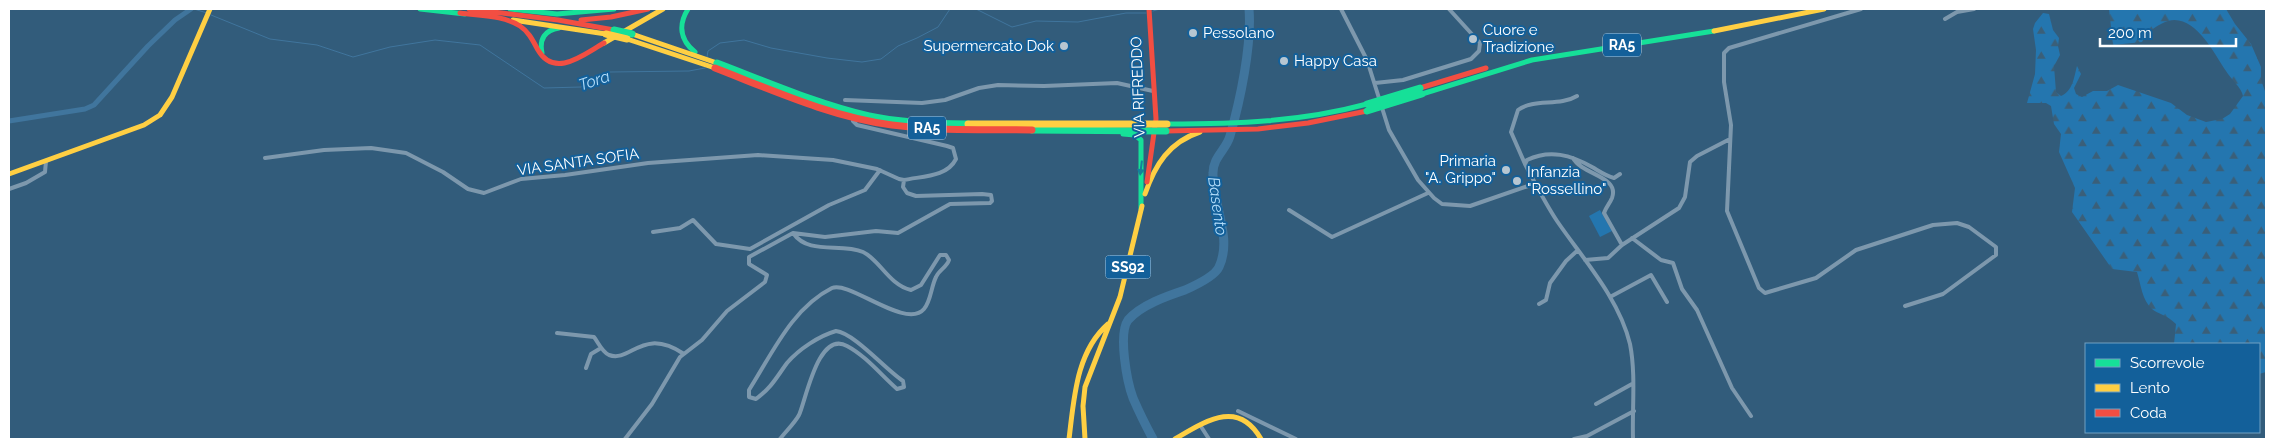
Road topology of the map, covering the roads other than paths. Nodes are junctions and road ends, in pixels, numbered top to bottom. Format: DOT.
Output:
graph roads {
  1 [pos="210,9"];
  2 [pos="420,9"];
  3 [pos="469,9"];
  4 [pos="510,9"];
  5 [pos="614,9"];
  6 [pos="648,9"];
  7 [pos="663,9"];
  8 [pos="688,9"];
  9 [pos="1148,9"];
  10 [pos="1341,9"];
  11 [pos="1449,9"];
  12 [pos="1808,9"];
  13 [pos="1824,9"];
  14 [pos="1862,9"];
  15 [pos="1974,9"];
  16 [pos="460,13"];
  17 [pos="1945,19"];
  18 [pos="558,20"];
  19 [pos="582,29"];
  20 [pos="629,36"];
  21 [pos="691,57"];
  22 [pos="543,58"];
  23 [pos="704,58"];
  24 [pos="1375,83"];
  25 [pos="1153,91"];
  26 [pos="1421,91"];
  27 [pos="1577,96"];
  28 [pos="850,108"];
  29 [pos="853,121"];
  30 [pos="1211,127"];
  31 [pos="1166,128"];
  32 [pos="1053,130"];
  33 [pos="1730,139"];
  34 [pos="265,158"];
  35 [pos="1573,158"];
  36 [pos="46,161"];
  37 [pos="1525,164"];
  38 [pos="880,170"];
  39 [pos="9,174"];
  40 [pos="1620,174"];
  41 [pos="904,180"];
  42 [pos="1534,182"];
  43 [pos="9,189"];
  44 [pos="1428,193"];
  45 [pos="1145,194"];
  46 [pos="1141,209"];
  47 [pos="1289,210"];
  48 [pos="653,232"];
  49 [pos="793,234"];
  50 [pos="1632,238"];
  51 [pos="1622,245"];
  52 [pos="750,249"];
  53 [pos="765,249"];
  54 [pos="1578,250"];
  55 [pos="1585,260"];
  56 [pos="1610,296"];
  57 [pos="1667,302"];
  58 [pos="1538,304"];
  59 [pos="1905,306"];
  60 [pos="1108,324"];
  61 [pos="557,333"];
  62 [pos="601,348"];
  63 [pos="684,354"];
  64 [pos="586,368"];
  65 [pos="1632,384"];
  66 [pos="1596,404"];
  67 [pos="1238,411"];
  68 [pos="1634,411"];
  69 [pos="1751,416"];
  70 [pos="1200,425"];
  71 [pos="625,439"];
  72 [pos="780,439"];
  73 [pos="1069,439"];
  74 [pos="1086,439"];
  75 [pos="1175,439"];
  76 [pos="1209,439"];
  77 [pos="1261,439"];
  78 [pos="1296,439"];
  79 [pos="1574,439"];
  80 [pos="1633,439"];
  1 -- 36 [label="main road"];
  2 -- 16 [label="main road, RA5"];
  3 -- 18 [label="main road, RA5"];
  4 -- 5 [label="main road"];
  6 -- 18 [label="main road"];
  7 -- 22 [label="main road"];
  8 -- 23 [label="main road"];
  9 -- 25 [label="main road, VIA RIFREDDO / SS92"];
  10 -- 24 [label="street"];
  11 -- 24 [label="street"];
  12 -- 26 [label="main road, RA5"];
  13 -- 26 [label="main road, RA5"];
  14 -- 33 [label="street"];
  15 -- 17 [label="street"];
  16 -- 19 [label="main road, RA5"];
  16 -- 22 [label="main road"];
  18 -- 20 [label="main road, RA5, bridge"];
  19 -- 20 [label="main road, RA5, bridge"];
  19 -- 22 [label="main road"];
  20 -- 21 [label="main road, RA5"];
  21 -- 23 [label="main road, RA5"];
  21 -- 32 [label="main road, RA5, bridge"];
  23 -- 31 [label="main road, RA5, bridge"];
  24 -- 44 [label="street"];
  25 -- 28 [label="street"];
  25 -- 45 [label="main road, VIA RIFREDDO / SS92"];
  26 -- 30 [label="main road, RA5, bridge"];
  27 -- 37 [label="street"];
  29 -- 41 [label="street"];
  30 -- 31 [label="main road, RA5"];
  30 -- 45 [label="main road"];
  31 -- 32 [label="main road, RA5, bridge"];
  32 -- 46 [label="main road, one-way"];
  33 -- 50 [label="street"];
  33 -- 59 [label="street"];
  34 -- 38 [label="street, VIA SANTA SOFIA"];
  35 -- 37 [label="street"];
  35 -- 40 [label="street"];
  35 -- 51 [label="street"];
  36 -- 39 [label="main road"];
  36 -- 43 [label="street"];
  37 -- 42 [label="street"];
  38 -- 41 [label="street, VIA SANTA SOFIA"];
  38 -- 52 [label="street"];
  41 -- 49 [label="street"];
  42 -- 44 [label="street"];
  42 -- 54 [label="street"];
  44 -- 47 [label="street"];
  45 -- 46 [label="main road, SS92"];
  46 -- 60 [label="main road, SS92"];
  48 -- 52 [label="street"];
  49 -- 53 [label="street"];
  49 -- 72 [label="street"];
  50 -- 51 [label="street"];
  50 -- 69 [label="street"];
  51 -- 55 [label="street"];
  52 -- 53 [label="street"];
  53 -- 63 [label="street"];
  54 -- 55 [label="street"];
  54 -- 58 [label="street"];
  55 -- 56 [label="street"];
  56 -- 57 [label="street"];
  56 -- 65 [label="street"];
  60 -- 73 [label="main road"];
  60 -- 74 [label="main road, SS92"];
  61 -- 62 [label="street"];
  62 -- 63 [label="street"];
  62 -- 64 [label="street"];
  63 -- 71 [label="street"];
  65 -- 66 [label="street"];
  65 -- 68 [label="street"];
  67 -- 78 [label="street"];
  68 -- 79 [label="street"];
  68 -- 80 [label="street"];
  70 -- 75 [label="main road"];
  70 -- 76 [label="street"];
  70 -- 77 [label="main road"];
}
